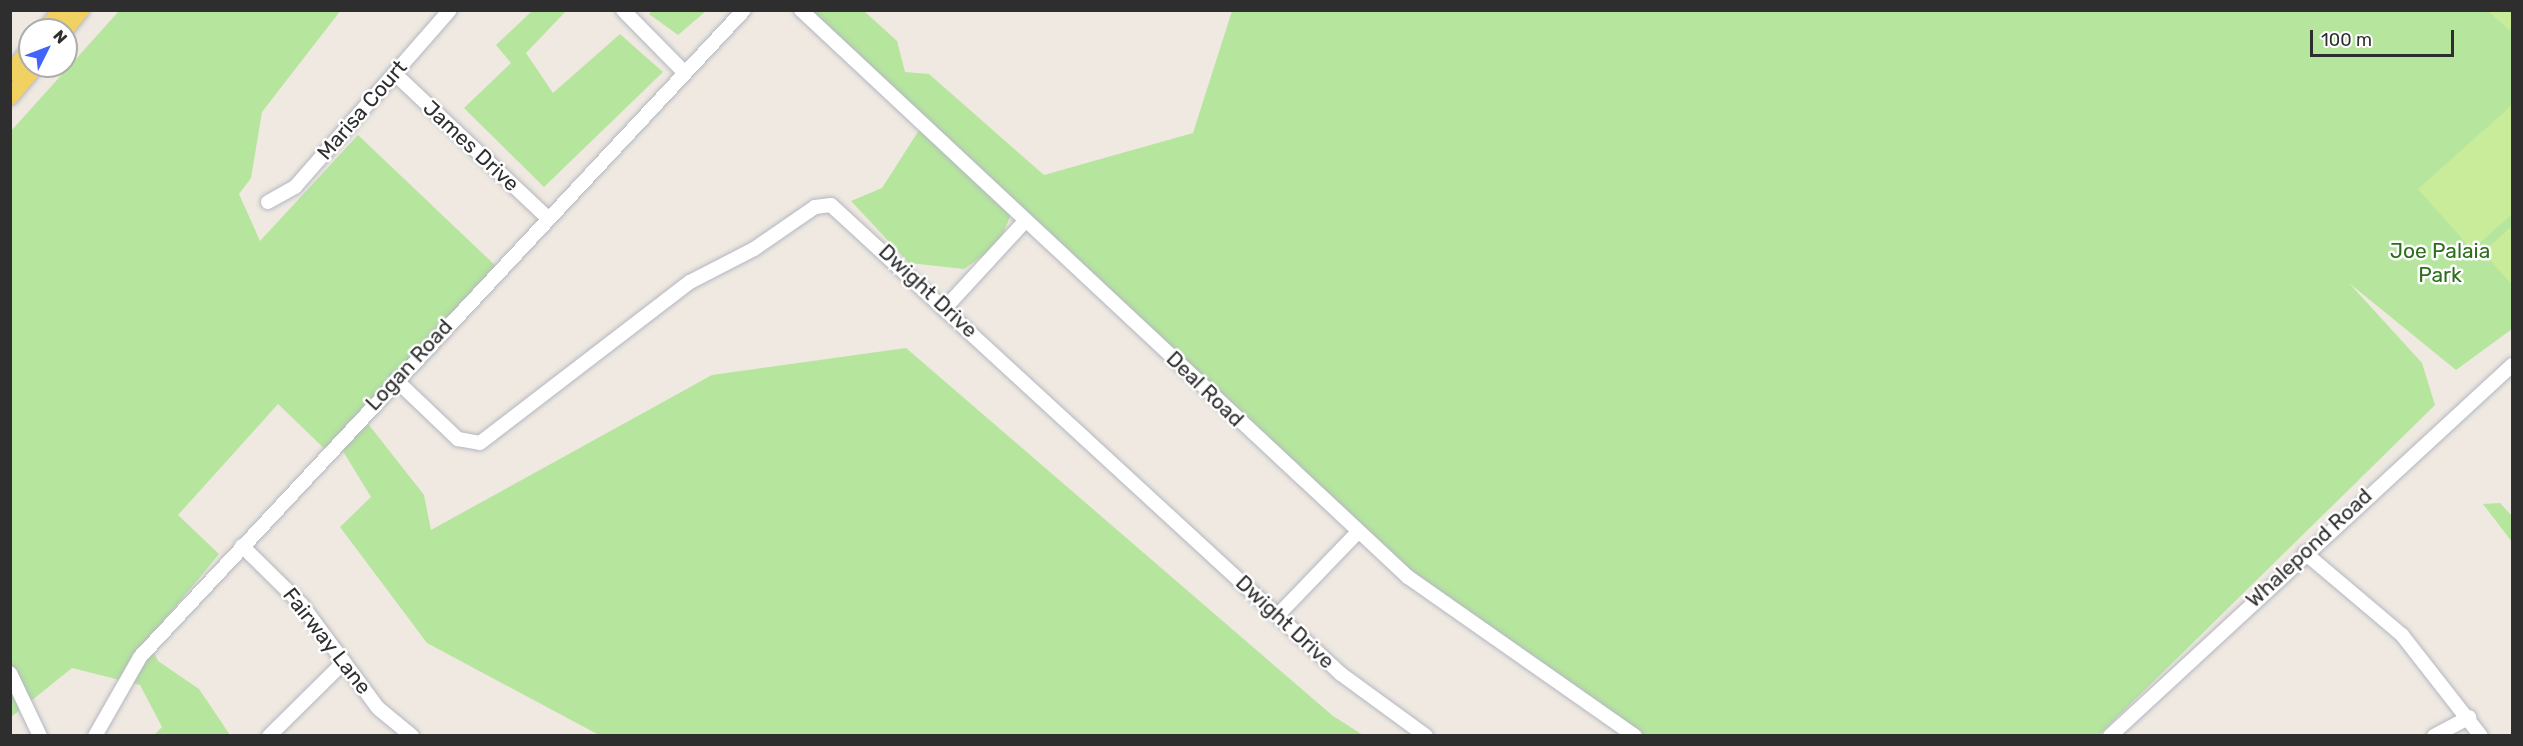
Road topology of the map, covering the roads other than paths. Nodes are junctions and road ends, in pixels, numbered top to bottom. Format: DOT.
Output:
graph roads {
  1 [pos="450,10"];
  2 [pos="623,10"];
  3 [pos="744,10"];
  4 [pos="801,10"];
  5 [pos="685,73"];
  6 [pos="395,74"];
  7 [pos="26,78"];
  8 [pos="10,97"];
  9 [pos="268,202"];
  10 [pos="548,218"];
  11 [pos="1026,220"];
  12 [pos="946,307"];
  13 [pos="2512,364"];
  14 [pos="396,380"];
  15 [pos="1358,532"];
  16 [pos="242,546"];
  17 [pos="2304,553"];
  18 [pos="1278,615"];
  19 [pos="344,662"];
  20 [pos="10,673"];
  21 [pos="2469,717"];
  22 [pos="40,735"];
  23 [pos="95,735"];
  24 [pos="269,735"];
  25 [pos="412,735"];
  26 [pos="1426,735"];
  27 [pos="1635,735"];
  28 [pos="2110,735"];
  29 [pos="2434,735"];
  30 [pos="2481,735"];
  1 -- 6 [label="street, Marisa Court"];
  2 -- 5 [label="street"];
  3 -- 5 [label="street, Logan Road"];
  4 -- 11 [label="street, Deal Road"];
  5 -- 10 [label="street, Logan Road"];
  6 -- 9 [label="street, Marisa Court"];
  6 -- 10 [label="street, James Drive"];
  7 -- 8 [label="main road"];
  10 -- 14 [label="street, Logan Road"];
  11 -- 12 [label="street"];
  11 -- 15 [label="street, Deal Road"];
  12 -- 14 [label="street, Dwight Drive"];
  12 -- 18 [label="street, Dwight Drive"];
  13 -- 17 [label="street, Whalepond Road"];
  14 -- 16 [label="street, Logan Road"];
  15 -- 18 [label="street"];
  15 -- 27 [label="street, Deal Road"];
  16 -- 19 [label="street, Fairway Lane"];
  16 -- 23 [label="street, Logan Road"];
  17 -- 21 [label="street"];
  17 -- 28 [label="street, Whalepond Road"];
  18 -- 26 [label="street, Dwight Drive"];
  19 -- 24 [label="street"];
  19 -- 25 [label="street, Fairway Lane"];
  20 -- 22 [label="street"];
  21 -- 29 [label="street"];
  21 -- 30 [label="street"];
}
